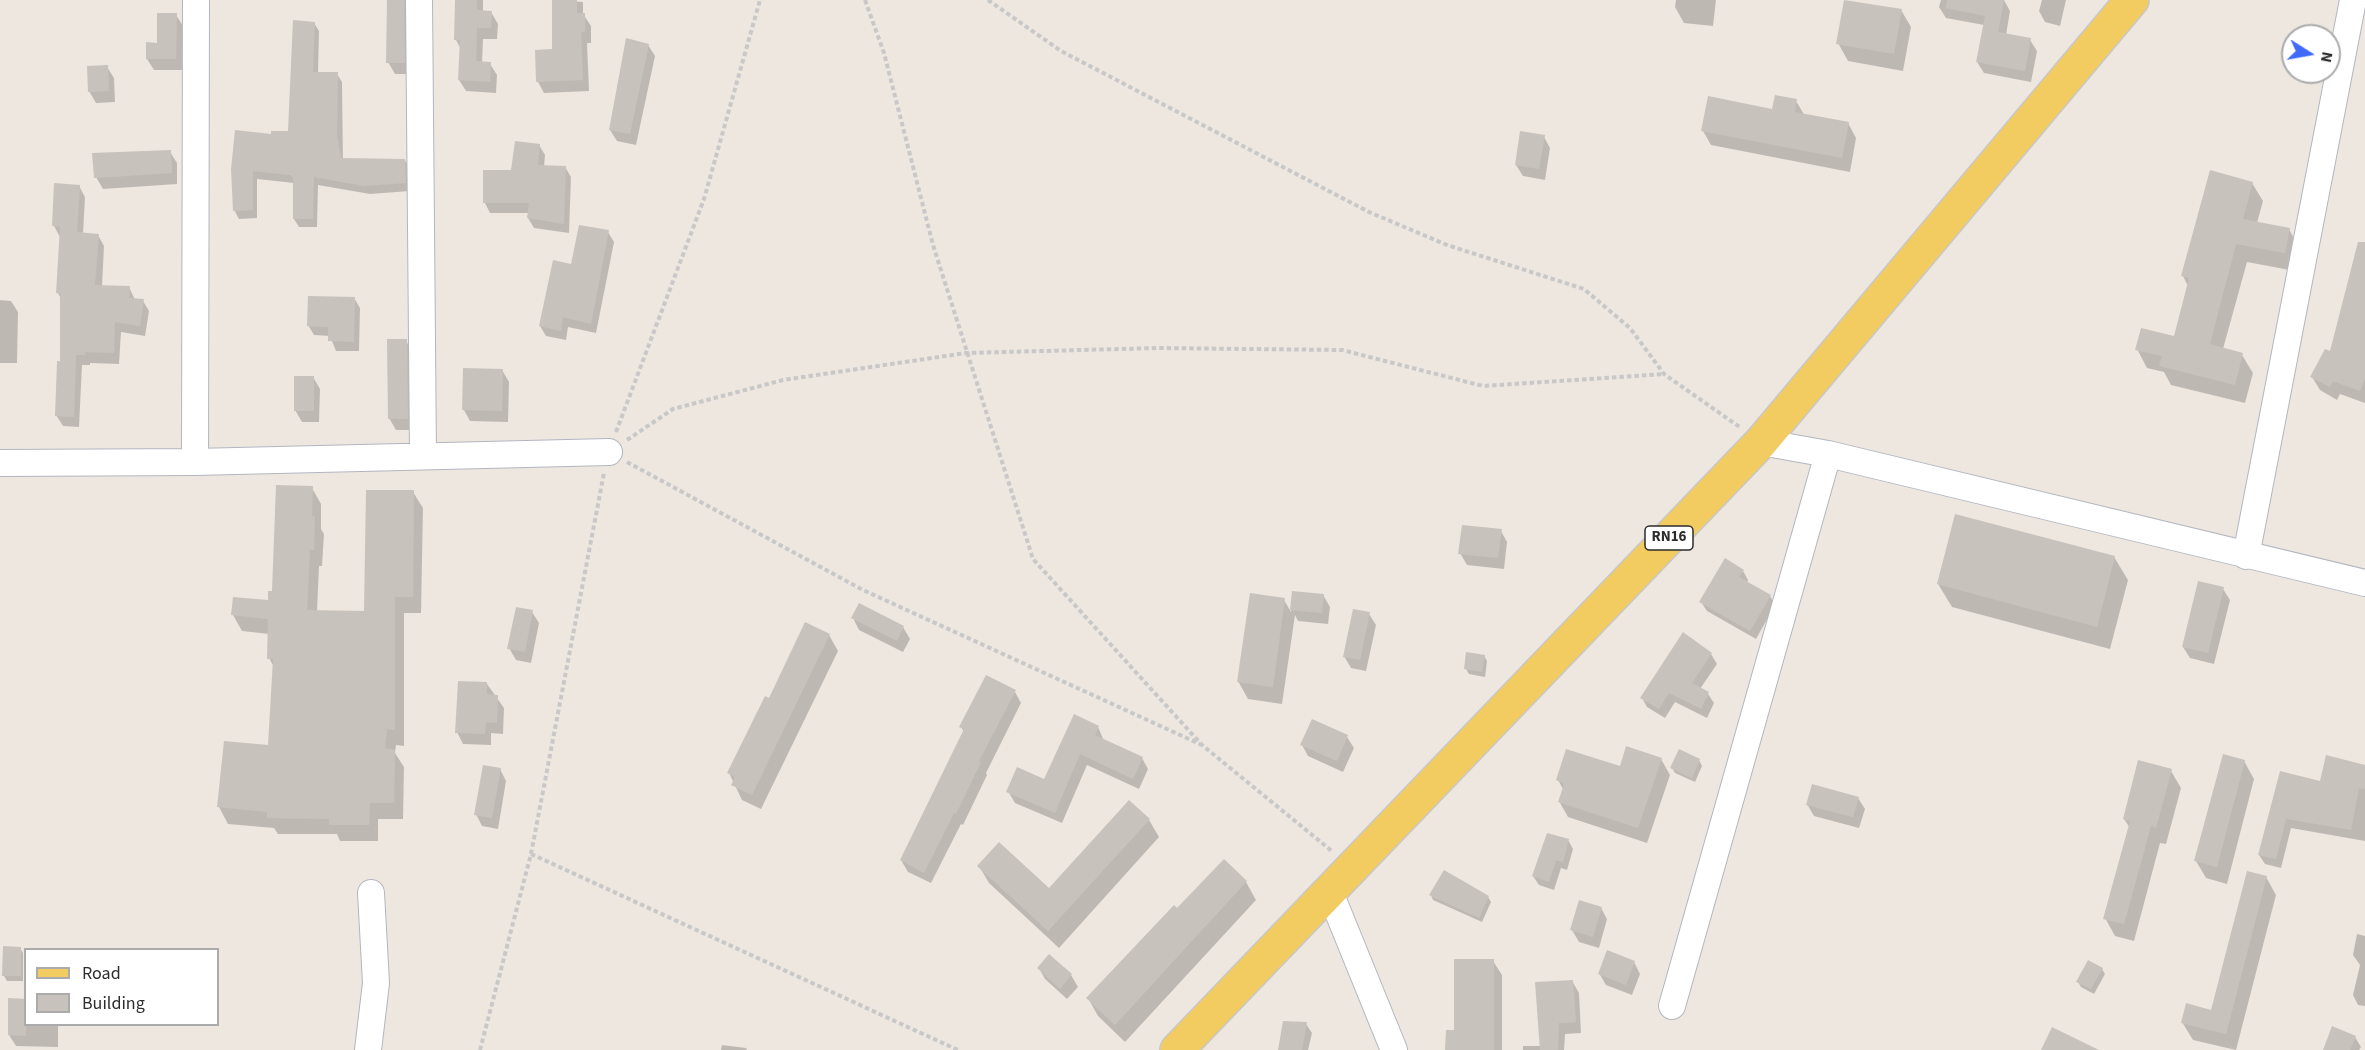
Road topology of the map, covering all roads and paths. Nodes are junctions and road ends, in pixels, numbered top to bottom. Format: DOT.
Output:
graph roads {
  1 [pos="196,0"];
  2 [pos="419,0"];
  3 [pos="760,0"];
  4 [pos="865,0"];
  5 [pos="988,0"];
  6 [pos="2132,0"];
  7 [pos="2353,0"];
  8 [pos="966,353"];
  9 [pos="1664,374"];
  10 [pos="1761,442"];
  11 [pos="609,452"];
  12 [pos="1828,454"];
  13 [pos="423,455"];
  14 [pos="195,462"];
  15 [pos="0,463"];
  16 [pos="2246,556"];
  17 [pos="2365,583"];
  18 [pos="1202,745"];
  19 [pos="531,854"];
  20 [pos="1351,867"];
  21 [pos="1329,890"];
  22 [pos="371,893"];
  23 [pos="1672,1006"];
  24 [pos="368,1050"];
  25 [pos="480,1050"];
  26 [pos="958,1050"];
  27 [pos="1177,1050"];
  28 [pos="1394,1050"];
  1 -- 14 [label="street"];
  2 -- 13 [label="street"];
  3 -- 11 [label="path"];
  4 -- 8 [label="path"];
  5 -- 9 [label="path"];
  6 -- 10 [label="main road, RN16"];
  7 -- 16 [label="street"];
  8 -- 9 [label="path"];
  8 -- 11 [label="path"];
  8 -- 18 [label="path"];
  9 -- 10 [label="path"];
  10 -- 12 [label="street"];
  10 -- 20 [label="main road, RN16"];
  11 -- 13 [label="street"];
  11 -- 18 [label="path"];
  11 -- 19 [label="path"];
  12 -- 16 [label="street"];
  12 -- 23 [label="street"];
  13 -- 14 [label="street"];
  14 -- 15 [label="street"];
  16 -- 17 [label="street"];
  18 -- 20 [label="path"];
  19 -- 25 [label="path"];
  19 -- 26 [label="path"];
  20 -- 21 [label="main road, RN16"];
  21 -- 27 [label="main road, RN16"];
  21 -- 28 [label="street"];
  22 -- 24 [label="street"];
}
